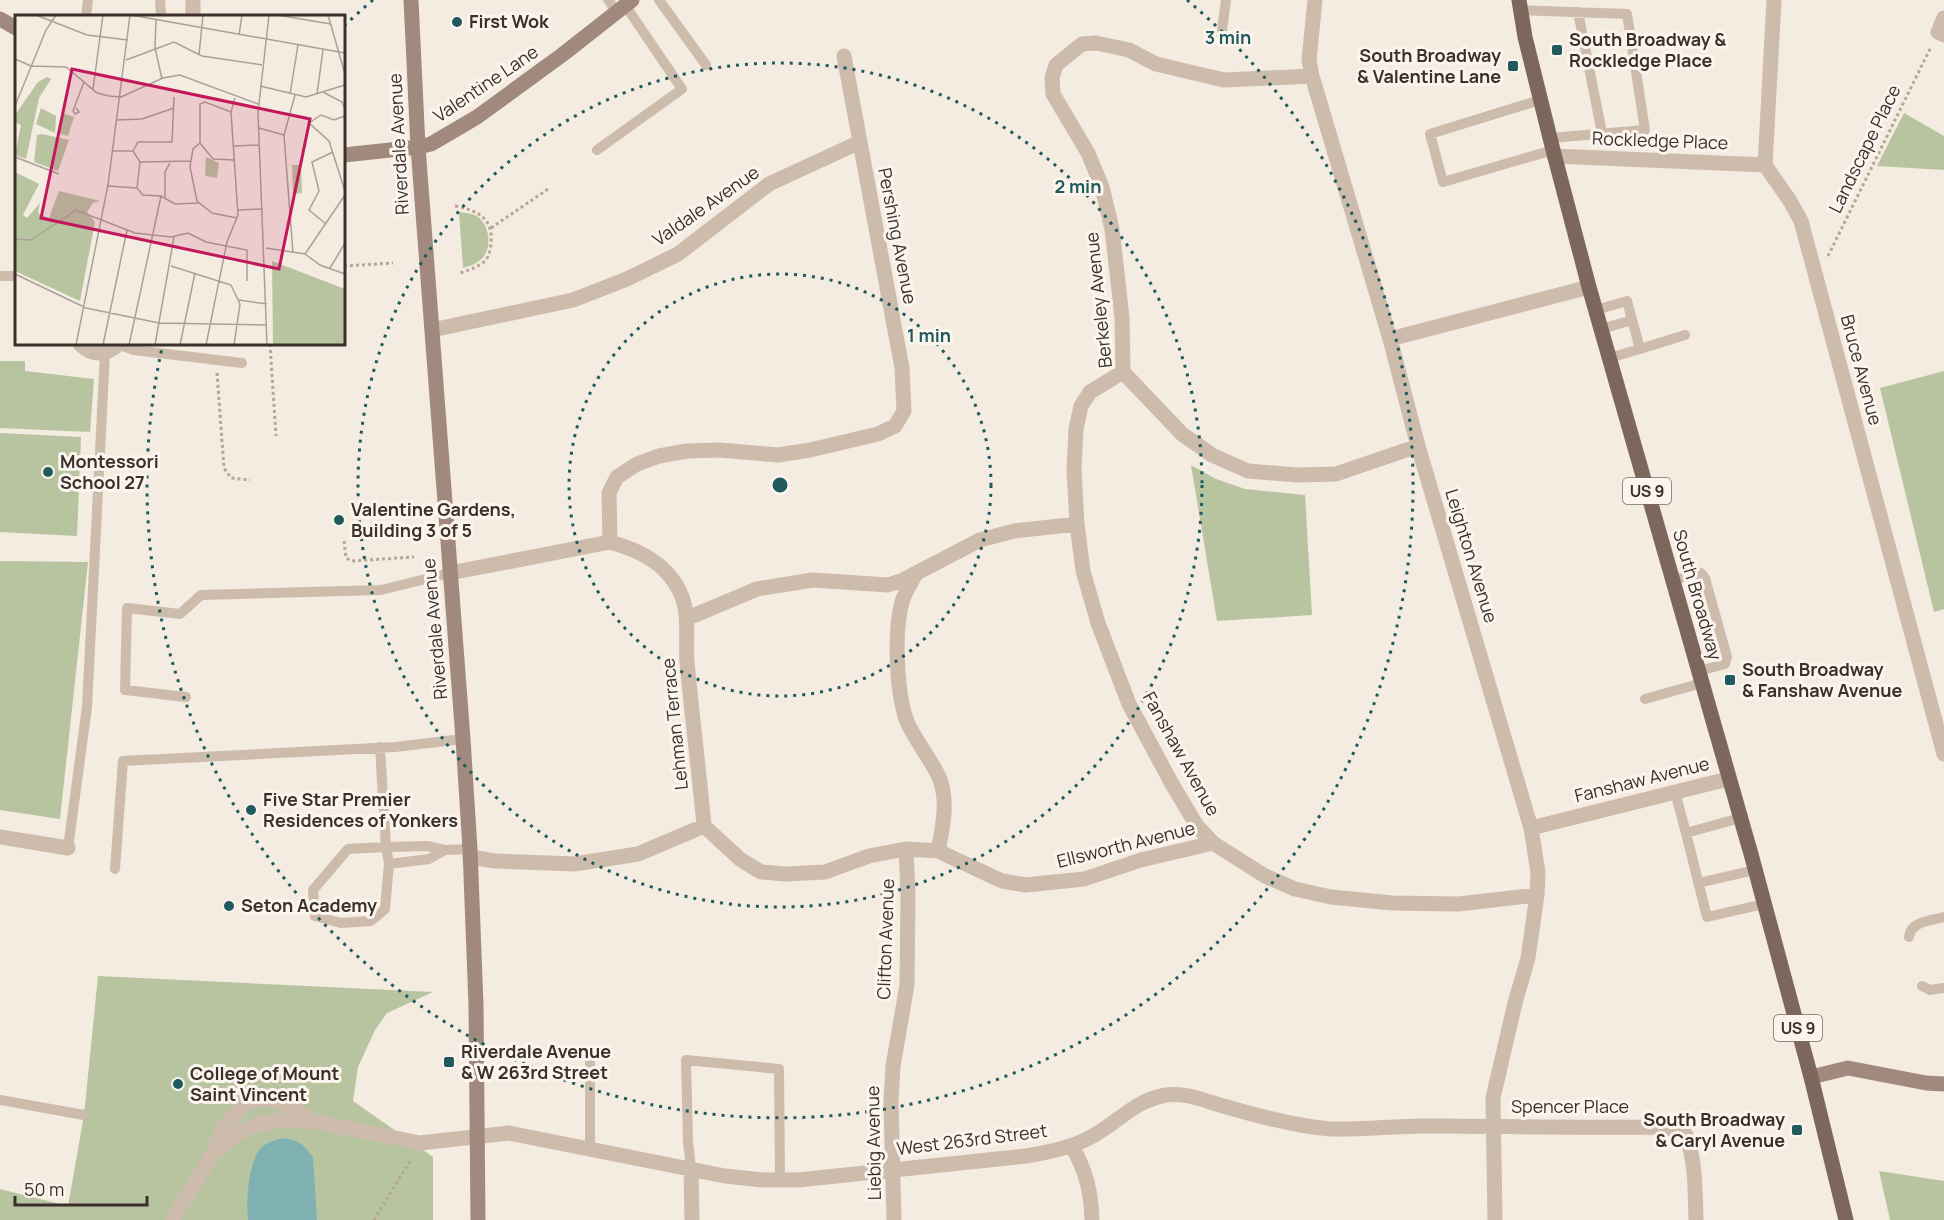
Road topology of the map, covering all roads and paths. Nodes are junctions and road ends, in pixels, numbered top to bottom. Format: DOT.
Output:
graph roads {
  1 [pos="88,0"];
  2 [pos="411,0"];
  3 [pos="659,0"];
  4 [pos="1226,0"];
  5 [pos="1315,0"];
  6 [pos="1774,0"];
  7 [pos="621,4"];
  8 [pos="1520,5"];
  9 [pos="1578,12"];
  10 [pos="86,15"];
  11 [pos="0,20"];
  12 [pos="15,28"];
  13 [pos="1942,28"];
  14 [pos="1221,38"];
  15 [pos="844,56"];
  16 [pos="706,65"];
  17 [pos="1312,76"];
  18 [pos="1540,100"];
  19 [pos="1602,133"];
  20 [pos="860,142"];
  21 [pos="418,147"];
  22 [pos="1552,148"];
  23 [pos="597,150"];
  24 [pos="345,154"];
  25 [pos="1765,165"];
  26 [pos="548,189"];
  27 [pos="455,206"];
  28 [pos="491,228"];
  29 [pos="393,263"];
  30 [pos="345,266"];
  31 [pos="460,273"];
  32 [pos="1817,278"];
  33 [pos="1589,287"];
  34 [pos="1596,310"];
  35 [pos="1632,320"];
  36 [pos="1601,329"];
  37 [pos="432,330"];
  38 [pos="1685,335"];
  39 [pos="1390,339"];
  40 [pos="81,345"];
  41 [pos="118,345"];
  42 [pos="122,345"];
  43 [pos="270,345"];
  44 [pos="1640,349"];
  45 [pos="105,353"];
  46 [pos="1609,358"];
  47 [pos="216,359"];
  48 [pos="242,363"];
  49 [pos="1124,372"];
  50 [pos="276,436"];
  51 [pos="1418,446"];
  52 [pos="250,480"];
  53 [pos="1077,524"];
  54 [pos="345,541"];
  55 [pos="610,542"];
  56 [pos="414,557"];
  57 [pos="450,573"];
  58 [pos="916,573"];
  59 [pos="1673,580"];
  60 [pos="688,618"];
  61 [pos="1701,677"];
  62 [pos="186,697"];
  63 [pos="1645,699"];
  64 [pos="463,739"];
  65 [pos="380,747"];
  66 [pos="1944,754"];
  67 [pos="1728,779"];
  68 [pos="1675,792"];
  69 [pos="1740,818"];
  70 [pos="704,826"];
  71 [pos="1531,828"];
  72 [pos="1686,833"];
  73 [pos="0,837"];
  74 [pos="1213,843"];
  75 [pos="386,847"];
  76 [pos="68,848"];
  77 [pos="906,849"];
  78 [pos="445,850"];
  79 [pos="938,851"];
  80 [pos="470,853"];
  81 [pos="389,864"];
  82 [pos="115,869"];
  83 [pos="1755,870"];
  84 [pos="1698,883"];
  85 [pos="1537,895"];
  86 [pos="1764,904"];
  87 [pos="1944,917"];
  88 [pos="1909,938"];
  89 [pos="1922,986"];
  90 [pos="1944,988"];
  91 [pos="590,1051"];
  92 [pos="893,1066"];
  93 [pos="1811,1077"];
  94 [pos="1944,1084"];
  95 [pos="0,1100"];
  96 [pos="84,1115"];
  97 [pos="316,1122"];
  98 [pos="1493,1126"];
  99 [pos="478,1136"];
  100 [pos="420,1143"];
  101 [pos="1072,1146"];
  102 [pos="590,1149"];
  103 [pos="214,1152"];
  104 [pos="691,1168"];
  105 [pos="894,1169"];
  106 [pos="780,1180"];
  107 [pos="172,1220"];
  108 [pos="374,1220"];
  109 [pos="478,1220"];
  110 [pos="692,1220"];
  111 [pos="894,1220"];
  112 [pos="1092,1220"];
  113 [pos="1495,1220"];
  114 [pos="1696,1220"];
  115 [pos="1846,1220"];
  1 -- 10 [label="lane"];
  2 -- 21 [label="main road, Riverdale Avenue"];
  3 -- 16 [label="lane"];
  4 -- 14 [label="lane"];
  5 -- 17 [label="street, Leighton Avenue"];
  6 -- 25 [label="street"];
  7 -- 21 [label="main road, Valentine Lane"];
  7 -- 23 [label="lane"];
  8 -- 9 [label="lane"];
  8 -- 18 [label="main road, South Broadway / US 9"];
  9 -- 19 [label="lane"];
  9 -- 19 [label="lane"];
  11 -- 12 [label="main road"];
  13 -- 32 [label="path, Landscape Place"];
  15 -- 20 [label="street, Pershing Avenue"];
  17 -- 39 [label="street, Leighton Avenue"];
  17 -- 49 [label="street, Berkeley Avenue"];
  18 -- 22 [label="main road, South Broadway / US 9"];
  18 -- 22 [label="lane"];
  19 -- 22 [label="lane"];
  20 -- 37 [label="street, Valdale Avenue"];
  20 -- 55 [label="street, Pershing Avenue"];
  21 -- 24 [label="main road, Valentine Lane"];
  21 -- 37 [label="main road, Riverdale Avenue"];
  22 -- 25 [label="street, Rockledge Place"];
  22 -- 33 [label="main road, South Broadway / US 9"];
  25 -- 32 [label="street, Bruce Avenue"];
  26 -- 28 [label="path"];
  27 -- 28 [label="path"];
  28 -- 31 [label="path"];
  29 -- 30 [label="path"];
  32 -- 66 [label="street, Bruce Avenue"];
  33 -- 34 [label="main road, South Broadway / US 9"];
  33 -- 39 [label="street"];
  34 -- 35 [label="lane"];
  34 -- 36 [label="main road, South Broadway / US 9"];
  35 -- 36 [label="lane"];
  35 -- 44 [label="lane"];
  36 -- 46 [label="main road, South Broadway / US 9"];
  37 -- 57 [label="main road, Riverdale Avenue"];
  38 -- 44 [label="lane"];
  39 -- 51 [label="street, Leighton Avenue"];
  40 -- 45 [label="street"];
  41 -- 45 [label="street"];
  42 -- 47 [label="lane"];
  43 -- 50 [label="path"];
  44 -- 46 [label="lane"];
  45 -- 76 [label="lane"];
  46 -- 59 [label="main road, South Broadway / US 9"];
  47 -- 48 [label="lane"];
  47 -- 52 [label="path"];
  49 -- 51 [label="street, Berkeley Avenue"];
  49 -- 53 [label="street, Fanshaw Avenue"];
  51 -- 71 [label="street, Leighton Avenue"];
  53 -- 58 [label="street"];
  53 -- 74 [label="street, Fanshaw Avenue"];
  54 -- 56 [label="path"];
  55 -- 57 [label="street"];
  55 -- 60 [label="street, Lehman Terrace"];
  57 -- 62 [label="lane"];
  57 -- 64 [label="main road, Riverdale Avenue"];
  58 -- 60 [label="street"];
  58 -- 79 [label="street"];
  59 -- 61 [label="main road, South Broadway / US 9"];
  59 -- 61 [label="lane"];
  60 -- 70 [label="street, Lehman Terrace"];
  61 -- 63 [label="lane"];
  61 -- 67 [label="main road, South Broadway / US 9"];
  64 -- 65 [label="lane"];
  64 -- 80 [label="main road, Riverdale Avenue"];
  65 -- 75 [label="lane"];
  65 -- 82 [label="lane"];
  67 -- 68 [label="street, Fanshaw Avenue"];
  67 -- 69 [label="main road, South Broadway / US 9"];
  68 -- 71 [label="street, Fanshaw Avenue"];
  68 -- 72 [label="lane"];
  69 -- 72 [label="lane"];
  69 -- 83 [label="main road, South Broadway / US 9"];
  70 -- 77 [label="street, Ellsworth Avenue"];
  70 -- 80 [label="street"];
  71 -- 85 [label="street, Leighton Avenue"];
  72 -- 84 [label="lane"];
  73 -- 76 [label="street"];
  74 -- 79 [label="street, Ellsworth Avenue"];
  74 -- 85 [label="street, Fanshaw Avenue"];
  75 -- 78 [label="lane"];
  75 -- 81 [label="lane"];
  75 -- 81 [label="lane"];
  77 -- 79 [label="street, Ellsworth Avenue"];
  77 -- 92 [label="street, Clifton Avenue"];
  78 -- 80 [label="lane"];
  78 -- 81 [label="lane"];
  80 -- 99 [label="main road, Riverdale Avenue"];
  83 -- 84 [label="lane"];
  83 -- 86 [label="main road, South Broadway / US 9"];
  84 -- 86 [label="lane"];
  85 -- 98 [label="street, Leighton Avenue"];
  86 -- 93 [label="main road, South Broadway / US 9"];
  87 -- 88 [label="lane"];
  89 -- 90 [label="lane"];
  91 -- 102 [label="lane"];
  92 -- 105 [label="street, Liebig Avenue"];
  93 -- 94 [label="main road"];
  93 -- 115 [label="main road, South Broadway / US 9"];
  95 -- 96 [label="lane"];
  97 -- 100 [label="street, West 263rd Street"];
  97 -- 103 [label="street"];
  97 -- 103 [label="street"];
  98 -- 101 [label="street, West 263rd Street"];
  98 -- 113 [label="street, Leighton Avenue"];
  98 -- 114 [label="street, Spencer Place"];
  99 -- 100 [label="street, West 263rd Street"];
  99 -- 102 [label="street, West 263rd Street"];
  99 -- 109 [label="main road, Riverdale Avenue"];
  100 -- 108 [label="path"];
  101 -- 105 [label="street, West 263rd Street"];
  101 -- 112 [label="street"];
  102 -- 104 [label="street, West 263rd Street"];
  103 -- 107 [label="street"];
  104 -- 106 [label="street, West 263rd Street"];
  104 -- 106 [label="lane"];
  104 -- 110 [label="street"];
  105 -- 106 [label="street, West 263rd Street"];
  105 -- 111 [label="street, Liebig Avenue"];
}
